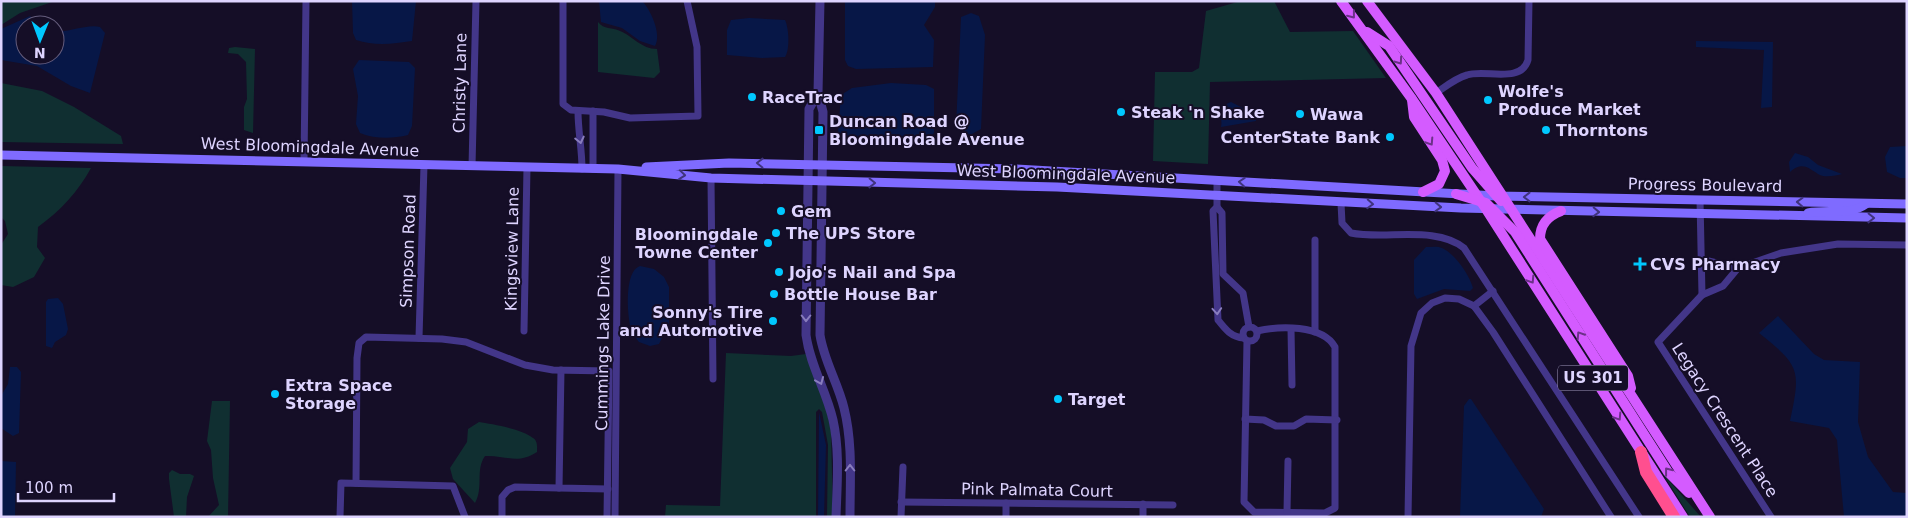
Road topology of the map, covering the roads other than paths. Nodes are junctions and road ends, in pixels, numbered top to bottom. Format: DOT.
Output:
graph roads {
  1 [pos="306,1"];
  2 [pos="476,1"];
  3 [pos="563,1"];
  4 [pos="687,1"];
  5 [pos="820,1"];
  6 [pos="1341,1"];
  7 [pos="1529,1"];
  8 [pos="1368,2"];
  9 [pos="1363,29"];
  10 [pos="818,93"];
  11 [pos="1436,93"];
  12 [pos="1412,99"];
  13 [pos="578,111"];
  14 [pos="593,111"];
  15 [pos="1,155"];
  16 [pos="304,161"];
  17 [pos="808,164"];
  18 [pos="823,164"];
  19 [pos="424,165"];
  20 [pos="472,166"];
  21 [pos="528,168"];
  22 [pos="582,168"];
  23 [pos="593,169"];
  24 [pos="618,169"];
  25 [pos="1016,169"];
  26 [pos="711,178"];
  27 [pos="1217,180"];
  28 [pos="808,181"];
  29 [pos="823,182"];
  30 [pos="1013,186"];
  31 [pos="1423,192"];
  32 [pos="1456,194"];
  33 [pos="1217,196"];
  34 [pos="1500,196"];
  35 [pos="1478,197"];
  36 [pos="1700,200"];
  37 [pos="1341,203"];
  38 [pos="1866,204"];
  39 [pos="1907,204"];
  40 [pos="1217,207"];
  41 [pos="1490,209"];
  42 [pos="1512,209"];
  43 [pos="1561,211"];
  44 [pos="1700,215"];
  45 [pos="1726,215"];
  46 [pos="1907,218"];
  47 [pos="1316,240"];
  48 [pos="1907,245"];
  49 [pos="1700,259"];
  50 [pos="1738,268"];
  51 [pos="1493,291"];
  52 [pos="1702,295"];
  53 [pos="1474,306"];
  54 [pos="1248,327"];
  55 [pos="1291,329"];
  56 [pos="524,331"];
  57 [pos="1257,332"];
  58 [pos="1315,332"];
  59 [pos="806,335"];
  60 [pos="820,335"];
  61 [pos="419,338"];
  62 [pos="1246,340"];
  63 [pos="561,370"];
  64 [pos="713,379"];
  65 [pos="1292,385"];
  66 [pos="1636,402"];
  67 [pos="1245,419"];
  68 [pos="1337,420"];
  69 [pos="1641,452"];
  70 [pos="1288,461"];
  71 [pos="903,468"];
  72 [pos="356,483"];
  73 [pos="559,488"];
  74 [pos="608,489"];
  75 [pos="902,502"];
  76 [pos="1006,503"];
  77 [pos="1143,504"];
  78 [pos="1173,505"];
  79 [pos="1702,506"];
  80 [pos="1287,512"];
  81 [pos="340,517"];
  82 [pos="465,517"];
  83 [pos="502,517"];
  84 [pos="608,517"];
  85 [pos="615,517"];
  86 [pos="836,517"];
  87 [pos="850,517"];
  88 [pos="901,517"];
  89 [pos="1006,517"];
  90 [pos="1143,517"];
  91 [pos="1408,517"];
  92 [pos="1611,517"];
  93 [pos="1639,517"];
  94 [pos="1674,517"];
  95 [pos="1683,517"];
  96 [pos="1710,517"];
  97 [pos="1771,517"];
  1 -- 16 [label="street"];
  2 -- 20 [label="street, Christy Lane"];
  3 -- 13 [label="street"];
  4 -- 14 [label="street"];
  5 -- 10 [label="street"];
  6 -- 9 [label="main road, one-way"];
  7 -- 11 [label="street"];
  8 -- 11 [label="main road, US 301"];
  9 -- 12 [label="main road"];
  9 -- 34 [label="main road, one-way"];
  10 -- 17 [label="street"];
  10 -- 18 [label="street"];
  11 -- 34 [label="main road, US 301"];
  12 -- 31 [label="main road, one-way"];
  12 -- 35 [label="main road"];
  13 -- 14 [label="street"];
  13 -- 22 [label="street, one-way"];
  14 -- 23 [label="street"];
  15 -- 16 [label="main road, West Bloomingdale Avenue"];
  16 -- 19 [label="main road, West Bloomingdale Avenue"];
  17 -- 18 [label="main road, West Bloomingdale Avenue"];
  17 -- 24 [label="main road, West Bloomingdale Avenue, one-way"];
  17 -- 28 [label="street"];
  18 -- 25 [label="main road, West Bloomingdale Avenue"];
  18 -- 29 [label="street"];
  19 -- 20 [label="main road, West Bloomingdale Avenue"];
  19 -- 61 [label="street, Simpson Road"];
  20 -- 21 [label="main road, West Bloomingdale Avenue"];
  21 -- 22 [label="main road, West Bloomingdale Avenue"];
  21 -- 56 [label="street, Kingsview Lane"];
  22 -- 23 [label="main road, West Bloomingdale Avenue"];
  23 -- 24 [label="main road, West Bloomingdale Avenue"];
  24 -- 26 [label="main road, West Bloomingdale Avenue, one-way"];
  24 -- 85 [label="street, Cummings Lake Drive"];
  25 -- 27 [label="main road, West Bloomingdale Avenue"];
  25 -- 30 [label="main road"];
  26 -- 28 [label="main road, West Bloomingdale Avenue"];
  26 -- 64 [label="street"];
  31 -- 27 [label="main road, West Bloomingdale Avenue, one-way"];
  27 -- 33 [label="street"];
  28 -- 29 [label="main road, West Bloomingdale Avenue"];
  28 -- 59 [label="street, one-way"];
  29 -- 30 [label="main road, West Bloomingdale Avenue, one-way"];
  29 -- 60 [label="street"];
  30 -- 33 [label="main road, West Bloomingdale Avenue"];
  31 -- 32 [label="main road, West Bloomingdale Avenue"];
  32 -- 35 [label="main road"];
  33 -- 37 [label="main road, West Bloomingdale Avenue"];
  33 -- 40 [label="street"];
  34 -- 35 [label="main road"];
  36 -- 34 [label="main road, Progress Boulevard, one-way"];
  34 -- 42 [label="main road, US 301"];
  35 -- 41 [label="main road"];
  38 -- 36 [label="main road, Progress Boulevard, one-way"];
  36 -- 44 [label="street"];
  37 -- 41 [label="main road, West Bloomingdale Avenue, one-way"];
  37 -- 51 [label="street"];
  38 -- 39 [label="main road, Progress Boulevard"];
  38 -- 45 [label="main road"];
  40 -- 54 [label="street"];
  40 -- 62 [label="street, one-way"];
  41 -- 42 [label="main road, West Bloomingdale Avenue"];
  41 -- 69 [label="main road, US 301, one-way"];
  79 -- 41 [label="main road, one-way"];
  42 -- 43 [label="main road, Progress Boulevard"];
  42 -- 66 [label="main road, US 301"];
  43 -- 44 [label="main road, Progress Boulevard, one-way"];
  43 -- 66 [label="main road"];
  44 -- 45 [label="main road, Progress Boulevard"];
  44 -- 49 [label="street"];
  45 -- 46 [label="main road, Progress Boulevard, one-way"];
  47 -- 58 [label="street"];
  48 -- 50 [label="street, Legacy Crescent Place"];
  49 -- 50 [label="street"];
  49 -- 52 [label="street"];
  50 -- 52 [label="street, Legacy Crescent Place"];
  51 -- 53 [label="street"];
  51 -- 93 [label="street"];
  52 -- 97 [label="street, Legacy Crescent Place"];
  53 -- 91 [label="street"];
  53 -- 92 [label="street"];
  54 -- 57 [label="street"];
  54 -- 62 [label="street"];
  55 -- 57 [label="street"];
  55 -- 58 [label="street"];
  55 -- 65 [label="street"];
  57 -- 62 [label="street"];
  58 -- 68 [label="street"];
  59 -- 60 [label="street"];
  59 -- 86 [label="street, one-way"];
  87 -- 60 [label="street, one-way"];
  61 -- 63 [label="street"];
  61 -- 72 [label="street"];
  62 -- 67 [label="street"];
  63 -- 73 [label="street"];
  63 -- 74 [label="street"];
  66 -- 79 [label="main road, US 301"];
  67 -- 68 [label="street"];
  67 -- 80 [label="street"];
  68 -- 80 [label="street"];
  69 -- 94 [label="highway"];
  69 -- 95 [label="main road, US 301"];
  70 -- 80 [label="street"];
  71 -- 75 [label="street"];
  72 -- 81 [label="street"];
  72 -- 82 [label="street"];
  73 -- 74 [label="street"];
  73 -- 83 [label="street"];
  74 -- 84 [label="street"];
  75 -- 76 [label="street, Pink Palmata Court"];
  75 -- 88 [label="street"];
  76 -- 77 [label="street, Pink Palmata Court"];
  76 -- 89 [label="street"];
  77 -- 78 [label="street, Pink Palmata Court"];
  77 -- 90 [label="street"];
  79 -- 96 [label="main road, US 301"];
}
